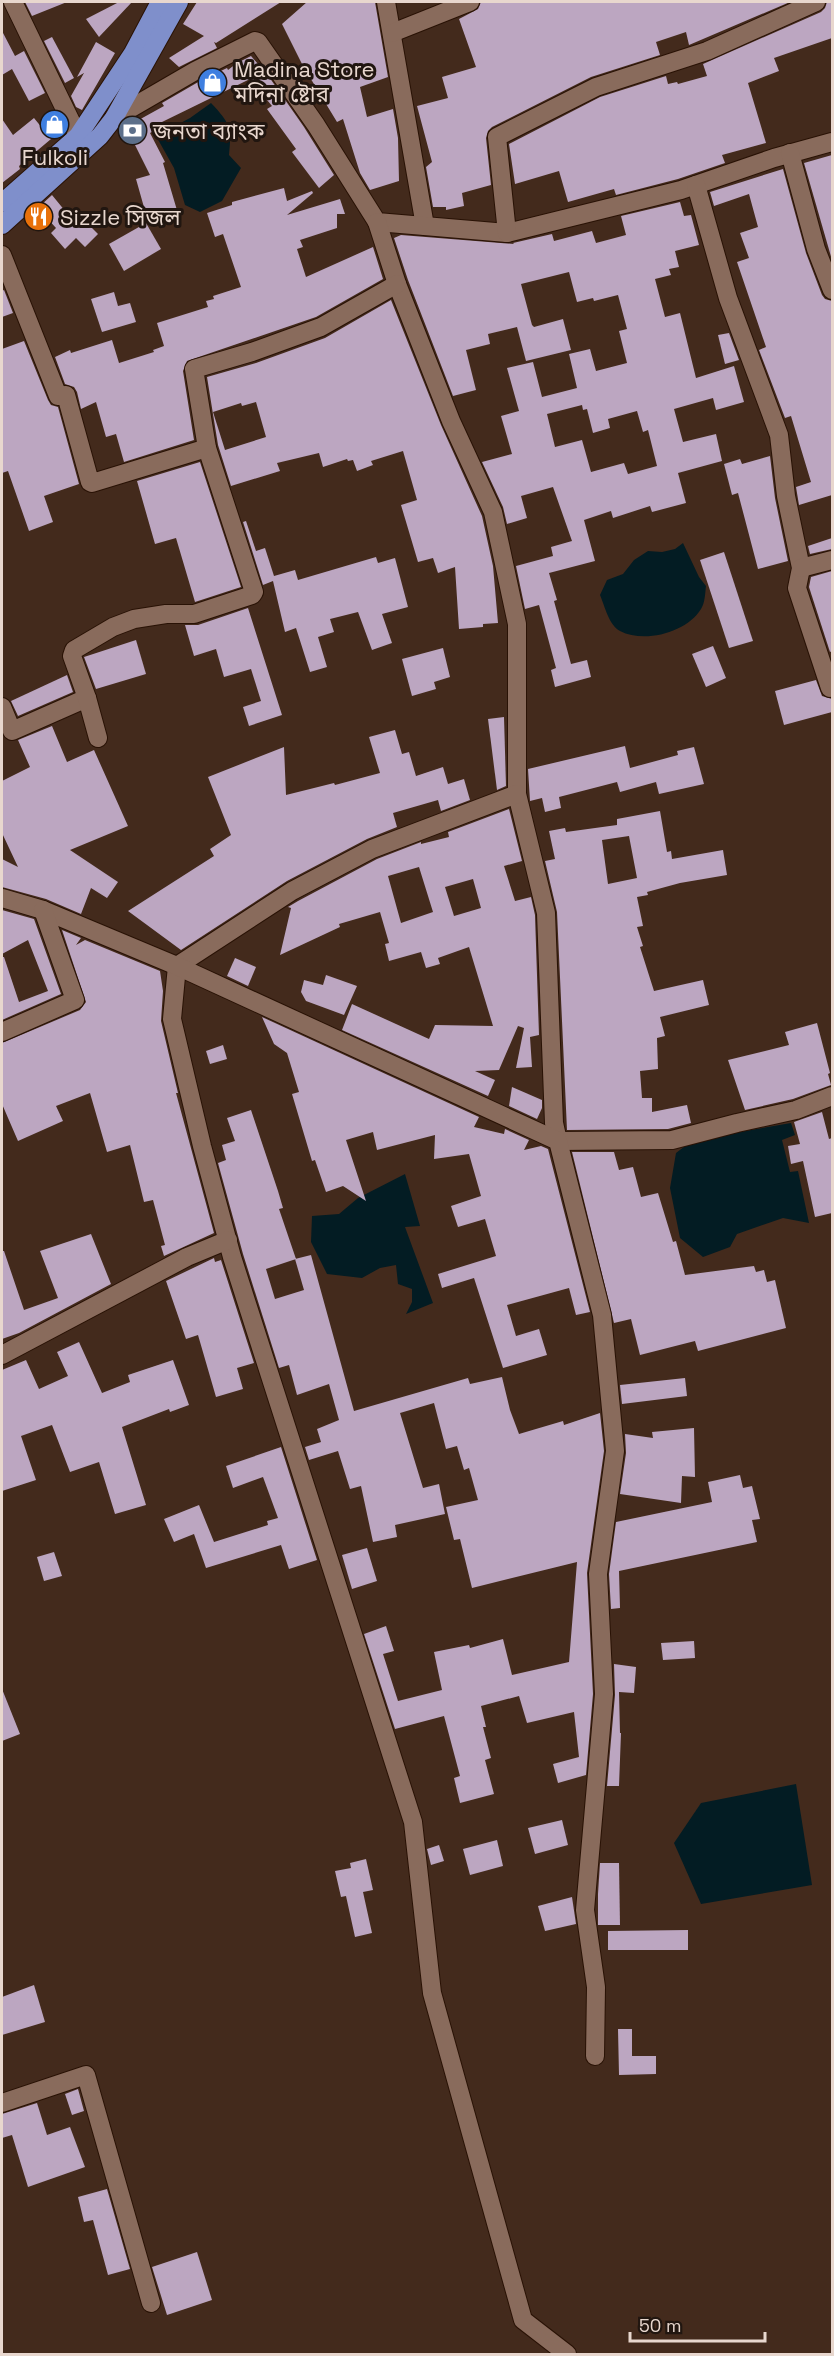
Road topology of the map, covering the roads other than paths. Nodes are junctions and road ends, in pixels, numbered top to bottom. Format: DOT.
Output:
graph roads {
  1 [pos="13,2"];
  2 [pos="160,2"];
  3 [pos="179,2"];
  4 [pos="386,2"];
  5 [pos="470,2"];
  6 [pos="816,2"];
  7 [pos="392,33"];
  8 [pos="114,118"];
  9 [pos="78,136"];
  10 [pos="832,142"];
  11 [pos="790,153"];
  12 [pos="696,185"];
  13 [pos="2,203"];
  14 [pos="377,222"];
  15 [pos="2,225"];
  16 [pos="425,226"];
  17 [pos="507,232"];
  18 [pos="2,255"];
  19 [pos="397,284"];
  20 [pos="832,290"];
  21 [pos="207,448"];
  22 [pos="832,560"];
  23 [pos="801,568"];
  24 [pos="830,688"];
  25 [pos="87,698"];
  26 [pos="2,707"];
  27 [pos="98,738"];
  28 [pos="517,794"];
  29 [pos="2,884"];
  30 [pos="2,896"];
  31 [pos="43,910"];
  32 [pos="177,966"];
  33 [pos="2,1032"];
  34 [pos="832,1096"];
  35 [pos="558,1141"];
  36 [pos="228,1240"];
  37 [pos="2,1355"];
  38 [pos="595,2056"];
  39 [pos="2,2103"];
  40 [pos="151,2302"];
  41 [pos="567,2355"];
  1 -- 9 [label="street"];
  2 -- 9 [label="highway"];
  3 -- 8 [label="highway"];
  4 -- 7 [label="street"];
  5 -- 7 [label="street"];
  6 -- 17 [label="street"];
  7 -- 16 [label="street"];
  8 -- 14 [label="street"];
  8 -- 15 [label="highway"];
  9 -- 13 [label="highway"];
  10 -- 11 [label="street"];
  11 -- 12 [label="street"];
  11 -- 20 [label="street"];
  12 -- 17 [label="street"];
  12 -- 23 [label="street"];
  14 -- 16 [label="street"];
  14 -- 19 [label="street"];
  16 -- 17 [label="street"];
  18 -- 21 [label="street"];
  19 -- 21 [label="street"];
  19 -- 28 [label="street"];
  21 -- 25 [label="street"];
  22 -- 23 [label="street"];
  23 -- 24 [label="street"];
  25 -- 26 [label="street"];
  25 -- 27 [label="street"];
  28 -- 32 [label="street"];
  28 -- 35 [label="street"];
  29 -- 30 [label="street"];
  30 -- 31 [label="street"];
  31 -- 32 [label="street"];
  31 -- 33 [label="street"];
  32 -- 35 [label="street"];
  32 -- 36 [label="street"];
  34 -- 35 [label="street"];
  35 -- 38 [label="street"];
  36 -- 37 [label="street"];
  36 -- 41 [label="street"];
  39 -- 40 [label="street"];
}
